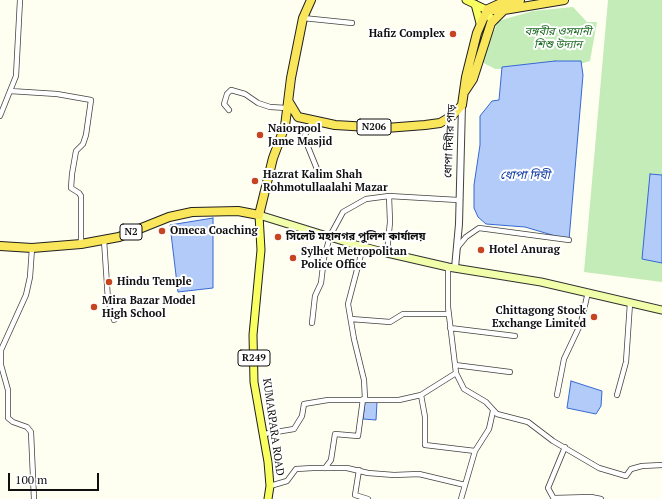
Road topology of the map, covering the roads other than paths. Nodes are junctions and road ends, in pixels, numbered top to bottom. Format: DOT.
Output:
graph roads {
  1 [pos="20,0"];
  2 [pos="311,0"];
  3 [pos="466,0"];
  4 [pos="520,0"];
  5 [pos="564,0"];
  6 [pos="475,4"];
  7 [pos="487,10"];
  8 [pos="504,10"];
  9 [pos="303,18"];
  10 [pos="481,21"];
  11 [pos="492,22"];
  12 [pos="352,23"];
  13 [pos="10,91"];
  14 [pos="465,91"];
  15 [pos="288,105"];
  16 [pos="462,105"];
  17 [pos="229,110"];
  18 [pos="0,116"];
  19 [pos="298,117"];
  20 [pos="313,120"];
  21 [pos="285,126"];
  22 [pos="319,174"];
  23 [pos="390,196"];
  24 [pos="458,200"];
  25 [pos="260,215"];
  26 [pos="330,236"];
  27 [pos="104,240"];
  28 [pos="569,240"];
  29 [pos="81,244"];
  30 [pos="0,246"];
  31 [pos="363,247"];
  32 [pos="32,248"];
  33 [pos="457,248"];
  34 [pos="388,253"];
  35 [pos="451,267"];
  36 [pos="588,292"];
  37 [pos="630,303"];
  38 [pos="662,310"];
  39 [pos="449,314"];
  40 [pos="351,319"];
  41 [pos="114,320"];
  42 [pos="312,323"];
  43 [pos="450,328"];
  44 [pos="515,336"];
  45 [pos="1,365"];
  46 [pos="455,365"];
  47 [pos="510,372"];
  48 [pos="456,373"];
  49 [pos="421,395"];
  50 [pos="557,395"];
  51 [pos="617,395"];
  52 [pos="364,399"];
  53 [pos="493,410"];
  54 [pos="264,434"];
  55 [pos="565,447"];
  56 [pos="475,451"];
  57 [pos="662,465"];
  58 [pos="325,468"];
  59 [pos="359,470"];
  60 [pos="270,486"];
  61 [pos="465,486"];
  62 [pos="554,498"];
  63 [pos="34,499"];
  64 [pos="268,499"];
  65 [pos="368,499"];
  66 [pos="461,499"];
  67 [pos="602,499"];
  1 -- 13 [label="street"];
  2 -- 9 [label="highway"];
  3 -- 6 [label="main road"];
  4 -- 7 [label="highway"];
  5 -- 8 [label="highway"];
  6 -- 7 [label="main road"];
  6 -- 10 [label="main road"];
  7 -- 8 [label="highway"];
  7 -- 10 [label="highway, ধোপা দিঘীর পাড়"];
  7 -- 11 [label="main road"];
  8 -- 11 [label="highway"];
  9 -- 12 [label="street"];
  9 -- 15 [label="highway"];
  10 -- 14 [label="highway, ধোপা দিঘীর পাড়"];
  11 -- 14 [label="highway"];
  13 -- 18 [label="street"];
  13 -- 29 [label="street"];
  14 -- 16 [label="highway, ধোপা দিঘীর পাড়"];
  15 -- 17 [label="street"];
  15 -- 19 [label="highway"];
  15 -- 21 [label="highway"];
  16 -- 20 [label="highway, N206"];
  16 -- 24 [label="street, ধোপা দিঘীর পাড়"];
  19 -- 20 [label="highway, N206"];
  19 -- 21 [label="highway"];
  20 -- 22 [label="street"];
  21 -- 25 [label="highway"];
  23 -- 24 [label="street"];
  23 -- 26 [label="street"];
  23 -- 34 [label="street"];
  24 -- 33 [label="street, ধোপা দিঘীর পাড়"];
  25 -- 26 [label="main road"];
  25 -- 27 [label="highway, N2"];
  25 -- 54 [label="main road, KUMARPARA ROAD / R249"];
  26 -- 31 [label="main road"];
  26 -- 42 [label="street"];
  27 -- 29 [label="highway, N2"];
  27 -- 41 [label="street"];
  28 -- 33 [label="street"];
  29 -- 32 [label="highway, N2"];
  30 -- 32 [label="highway, N2"];
  31 -- 34 [label="main road"];
  31 -- 40 [label="street"];
  32 -- 45 [label="street"];
  33 -- 35 [label="street, ধোপা দিঘীর পাড়"];
  34 -- 35 [label="main road"];
  35 -- 36 [label="main road"];
  35 -- 39 [label="street"];
  36 -- 37 [label="main road"];
  36 -- 50 [label="street"];
  37 -- 38 [label="main road"];
  37 -- 51 [label="street"];
  39 -- 40 [label="street"];
  39 -- 43 [label="street"];
  40 -- 52 [label="street"];
  43 -- 44 [label="street"];
  43 -- 46 [label="street"];
  45 -- 63 [label="street"];
  46 -- 47 [label="street"];
  46 -- 48 [label="street"];
  48 -- 49 [label="street"];
  48 -- 53 [label="street"];
  49 -- 52 [label="street"];
  49 -- 56 [label="street"];
  52 -- 54 [label="street"];
  52 -- 58 [label="street"];
  53 -- 55 [label="street"];
  53 -- 56 [label="street"];
  54 -- 60 [label="main road, KUMARPARA ROAD / R249"];
  55 -- 57 [label="street"];
  55 -- 62 [label="street"];
  56 -- 61 [label="street"];
  58 -- 59 [label="street"];
  58 -- 60 [label="street"];
  59 -- 61 [label="street"];
  59 -- 65 [label="street"];
  60 -- 64 [label="main road, KUMARPARA ROAD / R249"];
  61 -- 66 [label="street"];
  62 -- 67 [label="street"];
}
